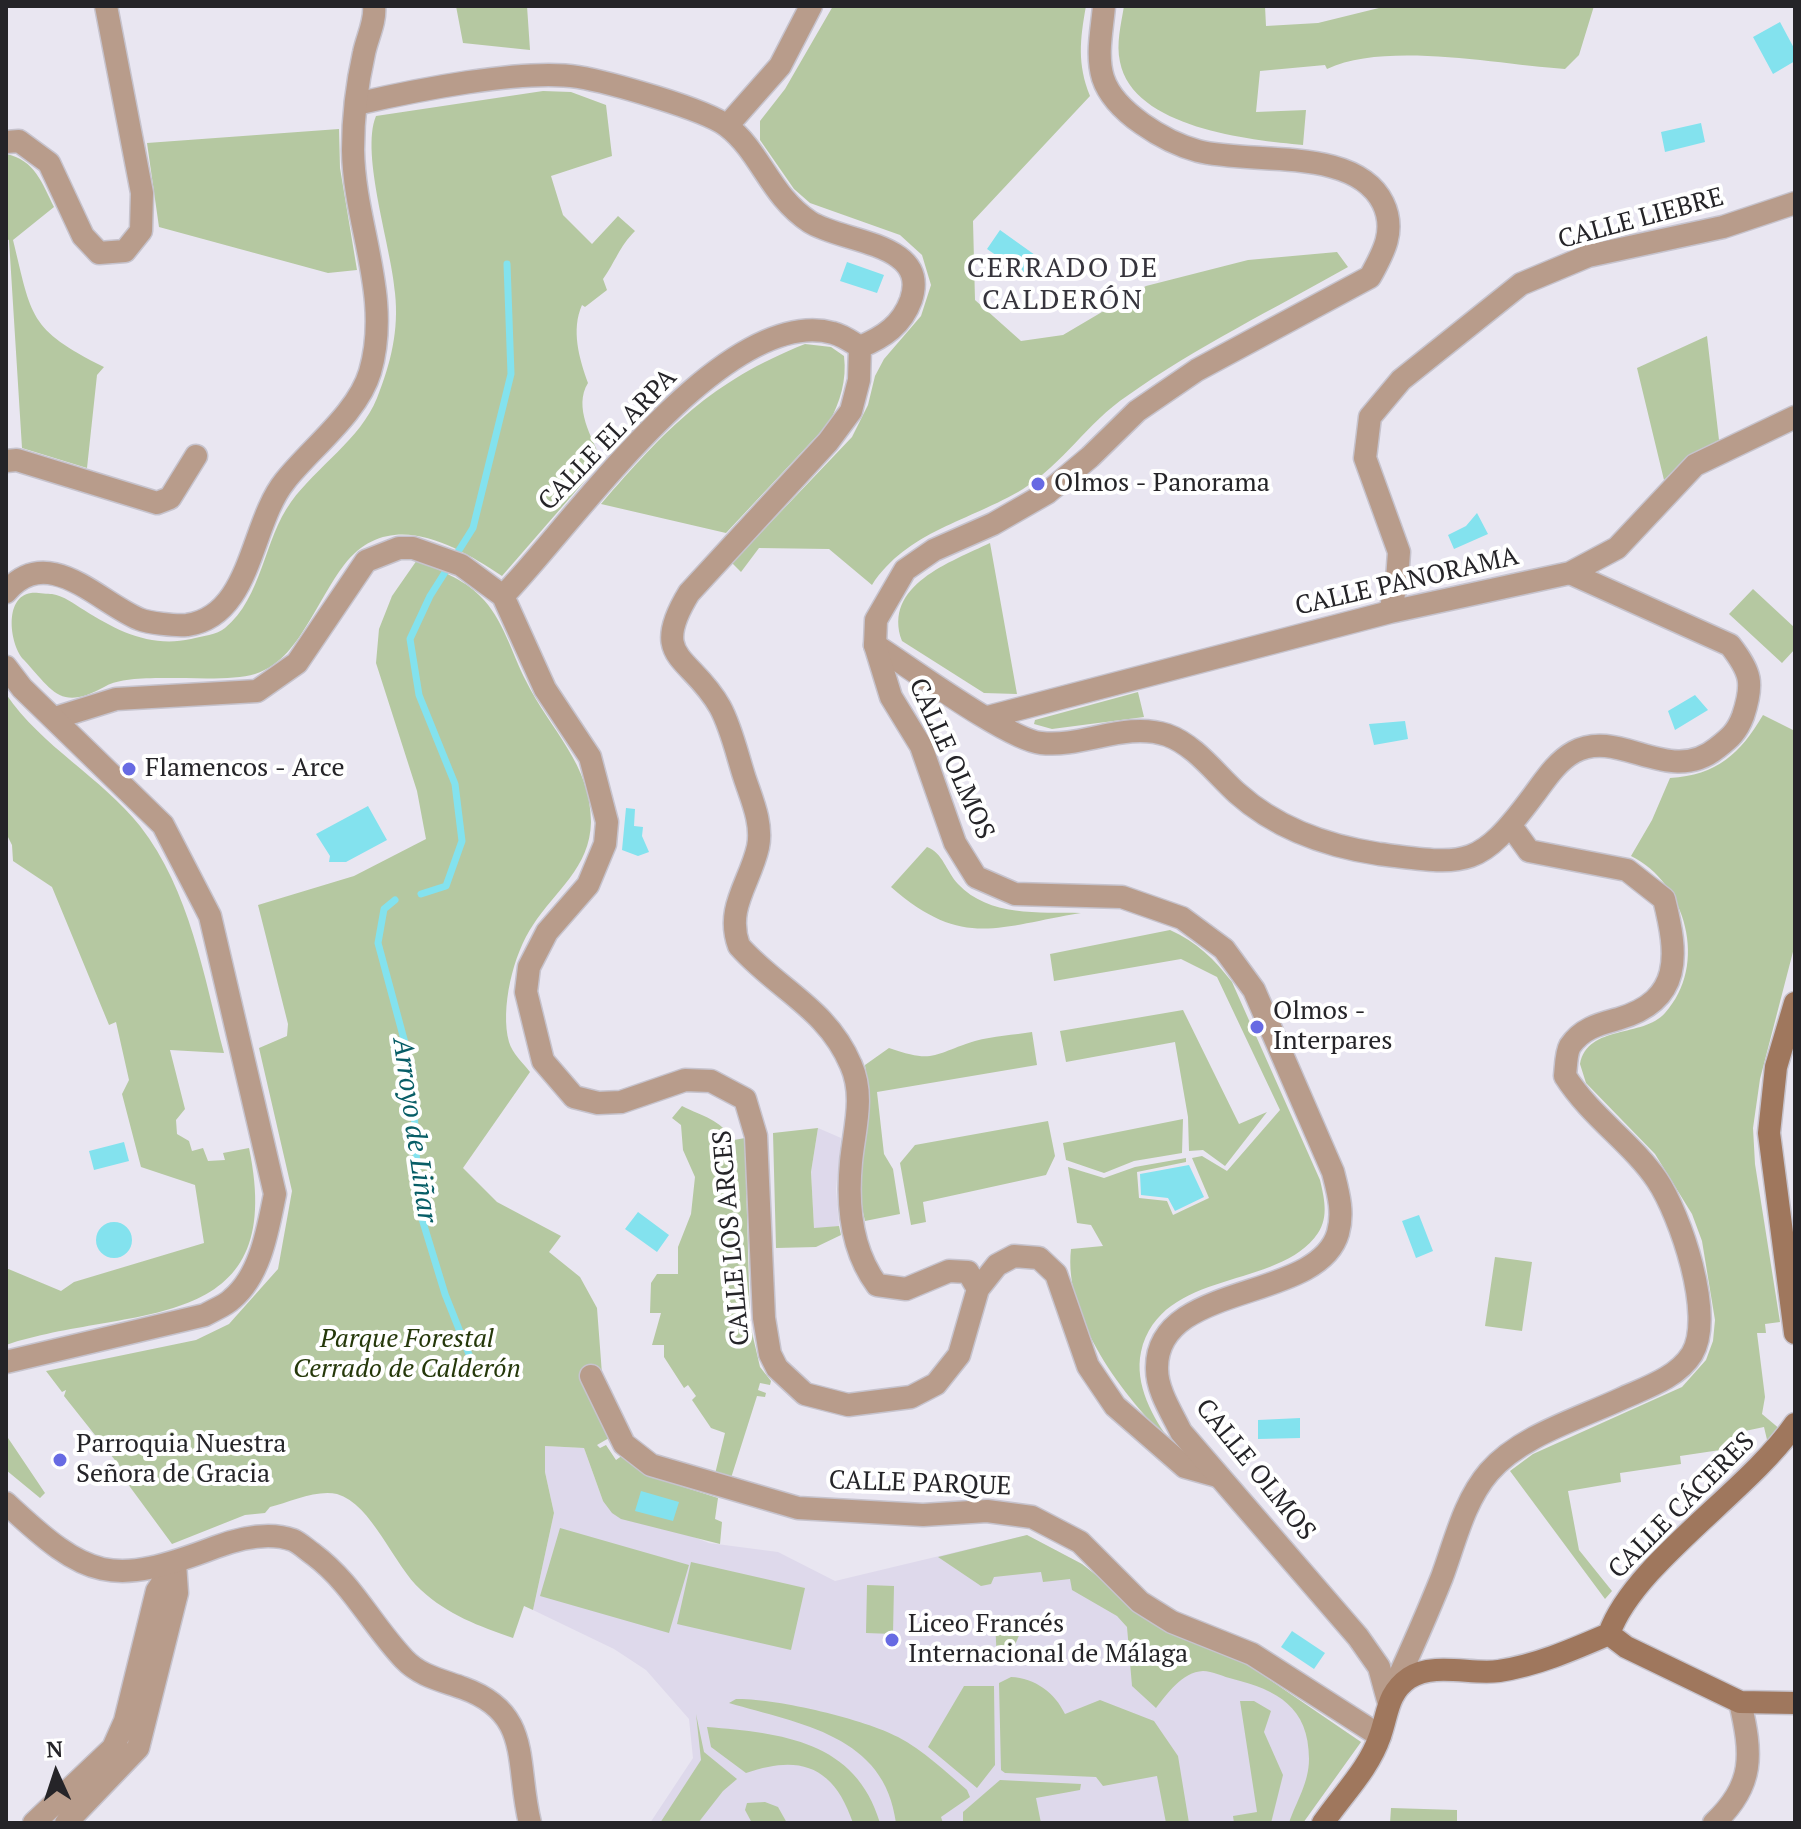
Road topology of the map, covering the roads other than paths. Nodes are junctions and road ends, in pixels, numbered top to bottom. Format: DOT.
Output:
graph roads {
  1 [pos="106,6"];
  2 [pos="374,6"];
  3 [pos="811,6"];
  4 [pos="1104,6"];
  5 [pos="356,104"];
  6 [pos="727,126"];
  7 [pos="6,142"];
  8 [pos="1795,203"];
  9 [pos="860,347"];
  10 [pos="1795,417"];
  11 [pos="196,456"];
  12 [pos="6,461"];
  13 [pos="1570,573"];
  14 [pos="6,592"];
  15 [pos="498,592"];
  16 [pos="1390,612"];
  17 [pos="875,645"];
  18 [pos="6,667"];
  19 [pos="988,717"];
  20 [pos="55,718"];
  21 [pos="1511,826"];
  22 [pos="1795,1003"];
  23 [pos="1791,1283"];
  24 [pos="978,1289"];
  25 [pos="1795,1333"];
  26 [pos="6,1362"];
  27 [pos="591,1376"];
  28 [pos="1795,1424"];
  29 [pos="1217,1476"];
  30 [pos="6,1503"];
  31 [pos="175,1563"];
  32 [pos="1609,1634"];
  33 [pos="1388,1700"];
  34 [pos="1740,1702"];
  35 [pos="1795,1703"];
  36 [pos="1380,1736"];
  37 [pos="34,1823"];
  38 [pos="66,1823"];
  39 [pos="530,1823"];
  40 [pos="1323,1823"];
  41 [pos="1714,1823"];
  1 -- 7 [label="street"];
  2 -- 5 [label="street"];
  3 -- 6 [label="street"];
  4 -- 17 [label="street, CALLE OLMOS"];
  5 -- 6 [label="street"];
  5 -- 14 [label="street"];
  6 -- 9 [label="street"];
  8 -- 16 [label="street, CALLE LIEBRE"];
  9 -- 15 [label="street, CALLE EL ARPA"];
  9 -- 24 [label="street"];
  10 -- 13 [label="street, CALLE PANORAMA"];
  11 -- 12 [label="street"];
  13 -- 16 [label="street, CALLE PANORAMA"];
  13 -- 21 [label="street"];
  15 -- 20 [label="street"];
  15 -- 24 [label="street, CALLE LOS ARCES"];
  16 -- 19 [label="street, CALLE PANORAMA"];
  17 -- 19 [label="street"];
  17 -- 29 [label="street, CALLE OLMOS"];
  18 -- 20 [label="street"];
  19 -- 21 [label="street"];
  20 -- 26 [label="street"];
  21 -- 33 [label="street"];
  22 -- 23 [label="main road"];
  23 -- 25 [label="main road"];
  24 -- 29 [label="street, CALLE LOS ARCES"];
  27 -- 36 [label="street, CALLE PARQUE"];
  28 -- 32 [label="main road, CALLE CÁCERES"];
  29 -- 33 [label="street, CALLE OLMOS"];
  30 -- 31 [label="street"];
  31 -- 37 [label="street"];
  31 -- 38 [label="street"];
  31 -- 39 [label="street"];
  32 -- 33 [label="main road"];
  32 -- 34 [label="main road"];
  33 -- 36 [label="main road"];
  34 -- 35 [label="main road"];
  34 -- 41 [label="street"];
  36 -- 40 [label="main road"];
}
